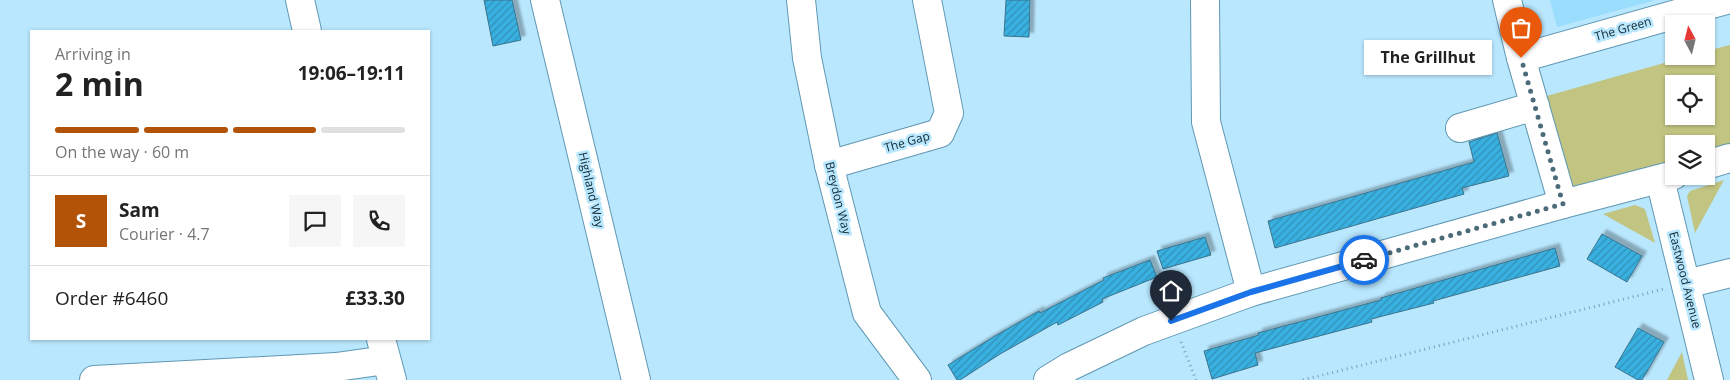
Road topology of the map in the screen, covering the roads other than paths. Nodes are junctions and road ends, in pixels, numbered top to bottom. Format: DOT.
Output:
graph roads {
  1 [pos="300,0"];
  2 [pos="546,0"];
  3 [pos="801,0"];
  4 [pos="927,0"];
  5 [pos="1205,0"];
  6 [pos="1507,0"];
  7 [pos="1726,0"];
  8 [pos="307,30"];
  9 [pos="1521,58"];
  10 [pos="1534,106"];
  11 [pos="1460,128"];
  12 [pos="1730,158"];
  13 [pos="1715,163"];
  14 [pos="829,165"];
  15 [pos="1665,178"];
  16 [pos="1668,185"];
  17 [pos="1563,204"];
  18 [pos="1730,273"];
  19 [pos="1686,284"];
  20 [pos="1251,292"];
  21 [pos="386,359"];
  22 [pos="94,380"];
  23 [pos="636,380"];
  24 [pos="917,380"];
  25 [pos="1048,380"];
  26 [pos="1709,380"];
  1 -- 8 [label="street"];
  2 -- 23 [label="street, Highland Way"];
  3 -- 14 [label="street, Breydon Way"];
  4 -- 14 [label="street, The Gap"];
  5 -- 20 [label="street"];
  6 -- 9 [label="street"];
  7 -- 9 [label="street, The Green"];
  9 -- 10 [label="street"];
  10 -- 11 [label="street"];
  10 -- 17 [label="street"];
  12 -- 13 [label="street"];
  14 -- 24 [label="street, Breydon Way"];
  15 -- 17 [label="street"];
  16 -- 19 [label="street, Eastwood Avenue"];
  17 -- 20 [label="street"];
  18 -- 19 [label="street"];
  19 -- 26 [label="street, Eastwood Avenue"];
  20 -- 25 [label="street"];
  21 -- 22 [label="street"];
}
